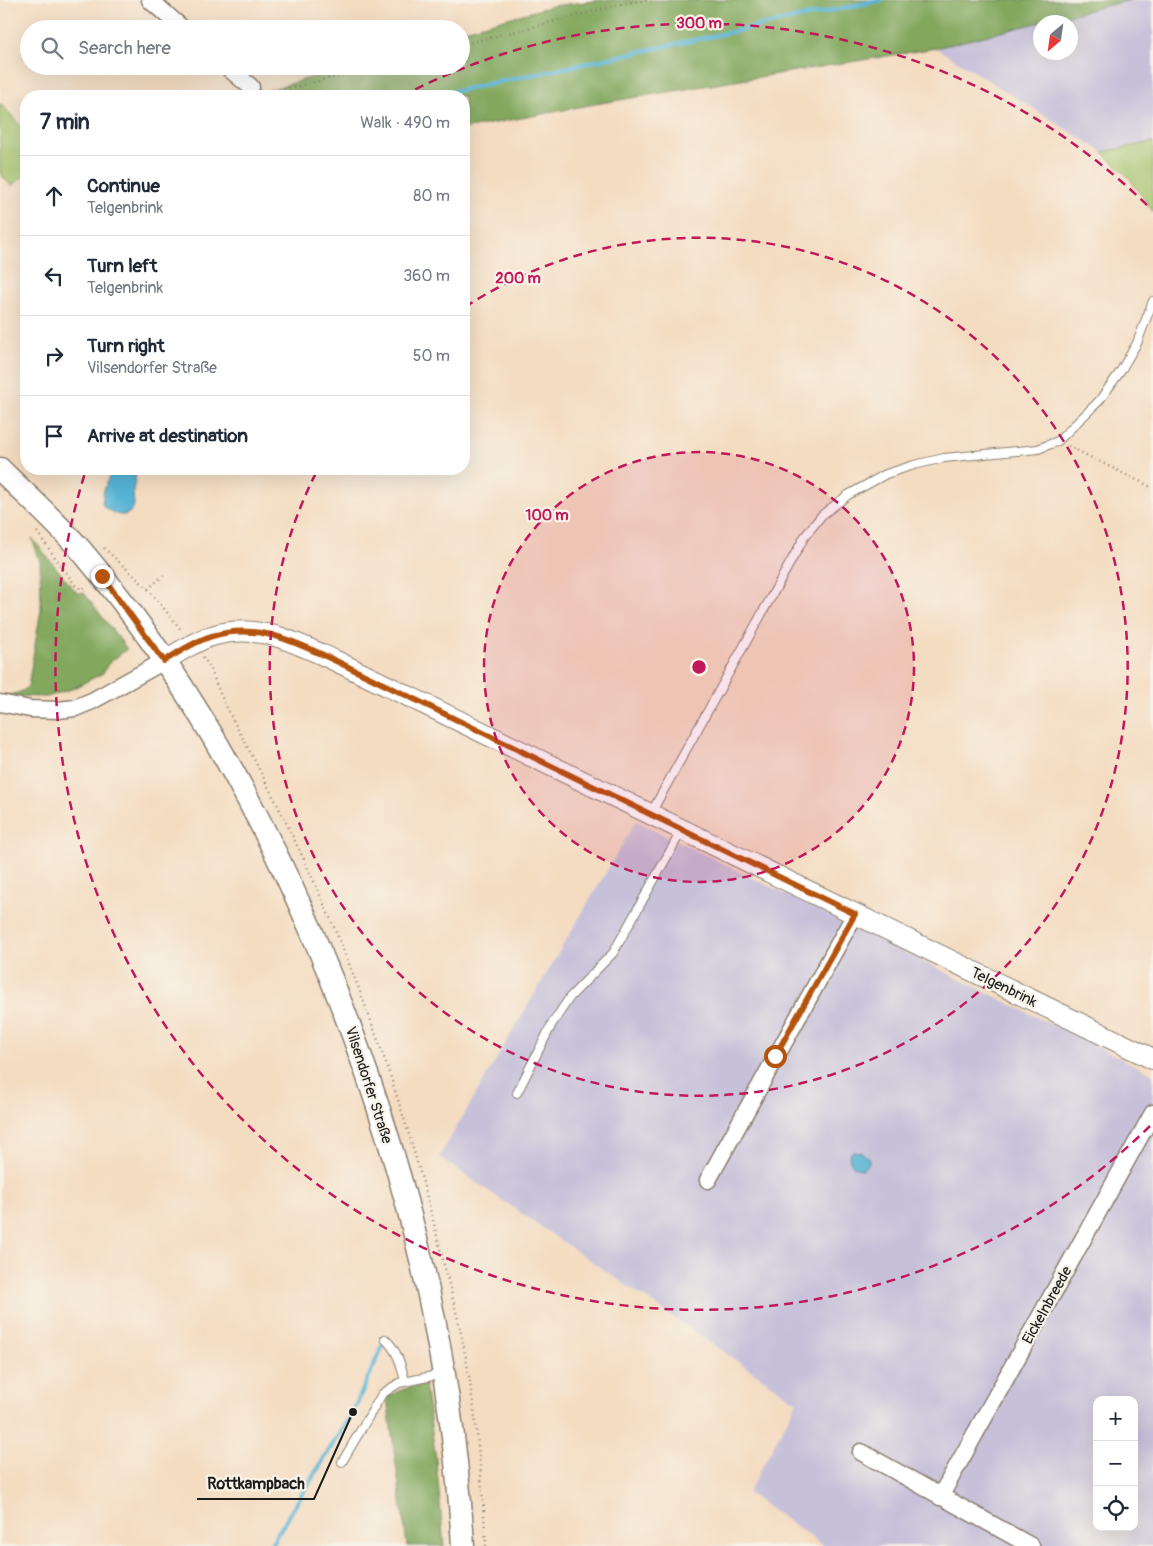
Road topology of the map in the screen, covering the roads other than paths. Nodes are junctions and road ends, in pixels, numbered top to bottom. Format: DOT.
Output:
graph roads {
  1 [pos="150,0"];
  2 [pos="173,20"];
  3 [pos="237,75"];
  4 [pos="251,87"];
  5 [pos="1153,301"];
  6 [pos="0,469"];
  7 [pos="164,661"];
  8 [pos="0,703"];
  9 [pos="650,815"];
  10 [pos="682,830"];
  11 [pos="855,914"];
  12 [pos="1153,1060"];
  13 [pos="517,1093"];
  14 [pos="1153,1113"];
  15 [pos="708,1180"];
  16 [pos="385,1339"];
  17 [pos="444,1374"];
  18 [pos="405,1381"];
  19 [pos="861,1452"];
  20 [pos="342,1462"];
  21 [pos="940,1496"];
  22 [pos="462,1546"];
  23 [pos="1031,1546"];
  1 -- 2 [label="street"];
  3 -- 4 [label="street"];
  5 -- 9 [label="lane"];
  6 -- 7 [label="main road, Vilsendorfer Straße"];
  7 -- 8 [label="street"];
  7 -- 9 [label="street, Telgenbrink"];
  7 -- 17 [label="main road, Vilsendorfer Straße"];
  9 -- 10 [label="street, Telgenbrink"];
  10 -- 11 [label="street, Telgenbrink"];
  10 -- 13 [label="lane"];
  11 -- 12 [label="street, Telgenbrink"];
  11 -- 15 [label="street"];
  14 -- 21 [label="street, Eickelnbreede"];
  16 -- 18 [label="lane"];
  17 -- 18 [label="lane"];
  17 -- 22 [label="main road, Vilsendorfer Straße"];
  18 -- 20 [label="lane"];
  19 -- 21 [label="street"];
  21 -- 23 [label="street"];
}
